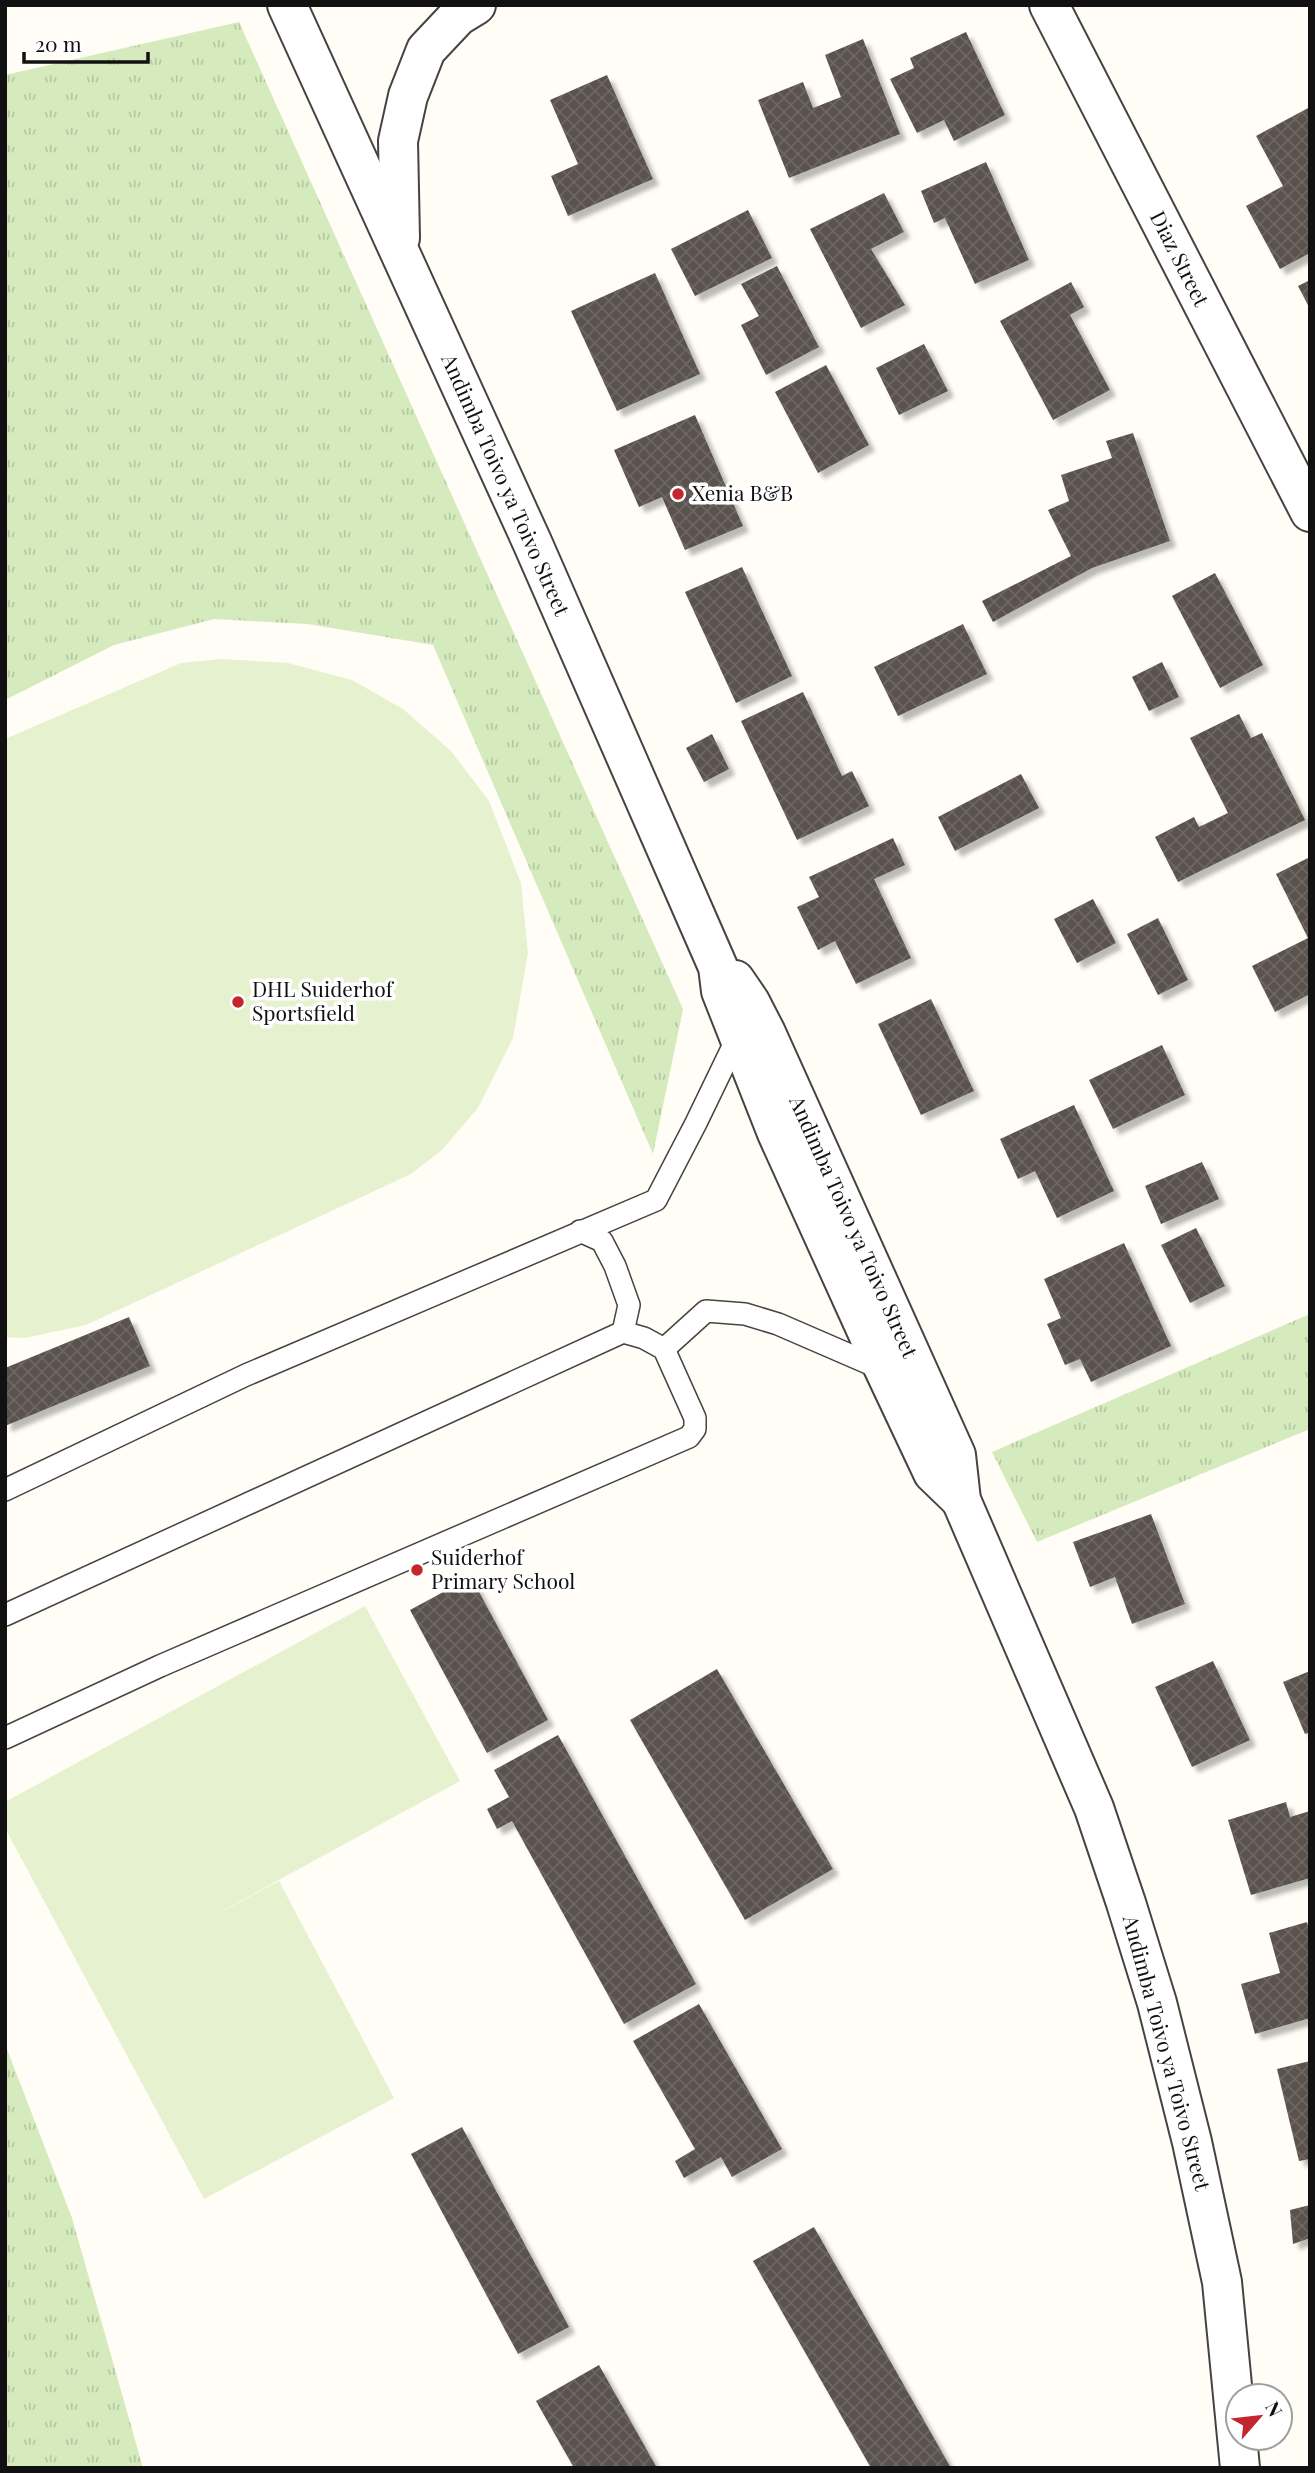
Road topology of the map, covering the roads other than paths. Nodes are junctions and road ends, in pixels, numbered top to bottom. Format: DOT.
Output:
graph roads {
  1 [pos="287,5"];
  2 [pos="476,5"];
  3 [pos="1049,5"];
  4 [pos="400,255"];
  5 [pos="1310,512"];
  6 [pos="718,967"];
  7 [pos="738,1036"];
  8 [pos="580,1231"];
  9 [pos="623,1332"];
  10 [pos="664,1349"];
  11 [pos="884,1369"];
  12 [pos="5,1490"];
  13 [pos="961,1500"];
  14 [pos="5,1615"];
  15 [pos="5,1738"];
  16 [pos="1240,2468"];
  1 -- 4 [label="street, Andimba Toivo ya Toivo Street"];
  2 -- 4 [label="street"];
  3 -- 5 [label="street, Diaz Street"];
  4 -- 6 [label="street, Andimba Toivo ya Toivo Street"];
  6 -- 7 [label="street, Andimba Toivo ya Toivo Street"];
  6 -- 13 [label="street, Andimba Toivo ya Toivo Street"];
  7 -- 8 [label="lane"];
  7 -- 11 [label="street, Andimba Toivo ya Toivo Street"];
  8 -- 9 [label="lane"];
  8 -- 12 [label="lane"];
  9 -- 10 [label="lane"];
  9 -- 14 [label="lane"];
  10 -- 11 [label="lane"];
  10 -- 15 [label="lane"];
  11 -- 13 [label="street, Andimba Toivo ya Toivo Street"];
  13 -- 16 [label="street, Andimba Toivo ya Toivo Street"];
}
